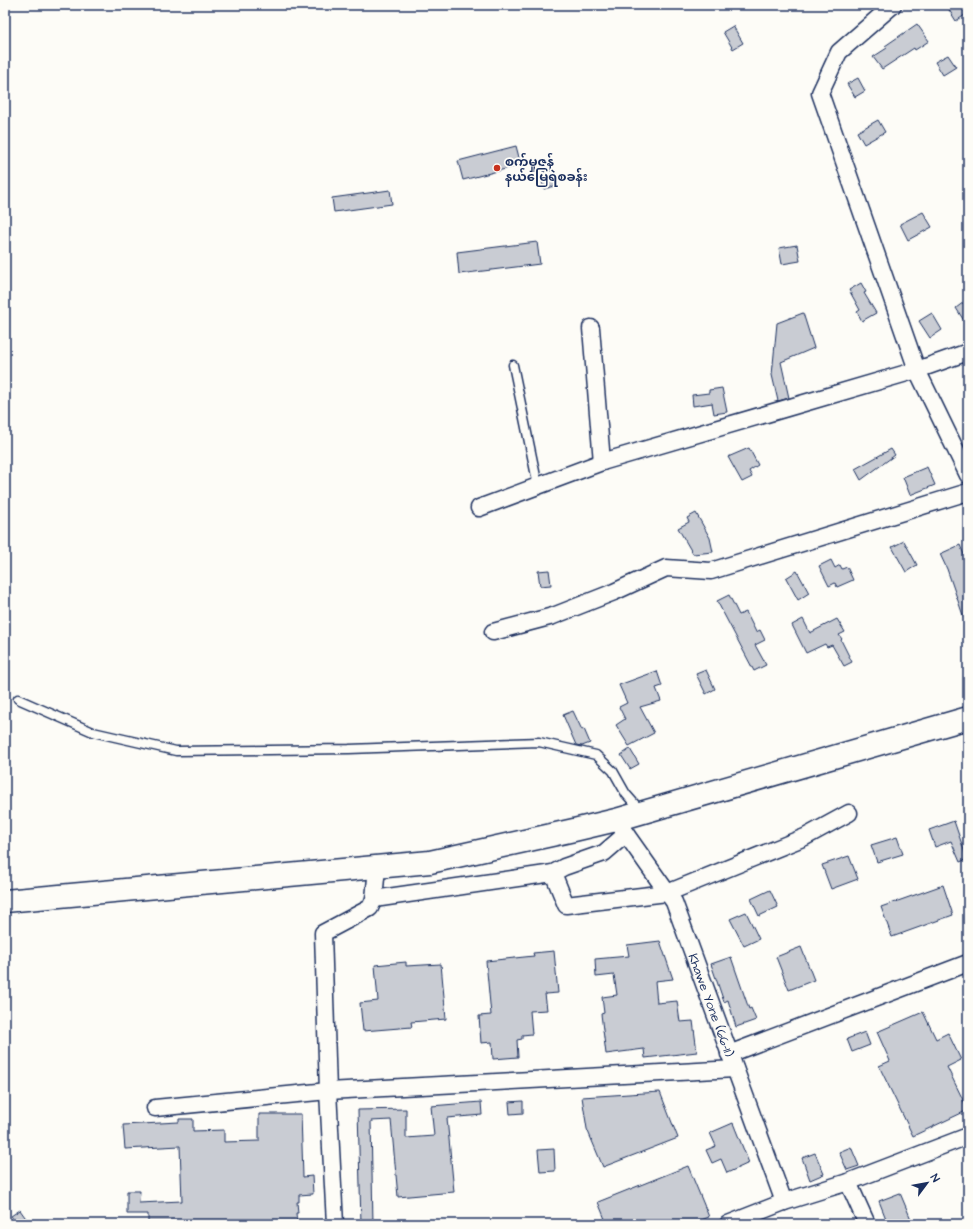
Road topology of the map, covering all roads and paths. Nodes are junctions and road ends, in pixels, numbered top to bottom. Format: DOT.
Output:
graph roads {
  1 [pos="893,5"];
  2 [pos="591,328"];
  3 [pos="968,352"];
  4 [pos="513,365"];
  5 [pos="917,370"];
  6 [pos="602,462"];
  7 [pos="968,475"];
  8 [pos="538,486"];
  9 [pos="968,492"];
  10 [pos="479,508"];
  11 [pos="493,632"];
  12 [pos="18,699"];
  13 [pos="968,718"];
  14 [pos="641,812"];
  15 [pos="849,813"];
  16 [pos="621,827"];
  17 [pos="377,867"];
  18 [pos="553,873"];
  19 [pos="667,893"];
  20 [pos="374,900"];
  21 [pos="5,901"];
  22 [pos="968,963"];
  23 [pos="729,1054"];
  24 [pos="735,1070"];
  25 [pos="328,1091"];
  26 [pos="155,1108"];
  27 [pos="968,1136"];
  28 [pos="848,1182"];
  29 [pos="784,1202"];
  30 [pos="335,1224"];
  31 [pos="728,1224"];
  32 [pos="866,1224"];
  1 -- 5 [label="street"];
  2 -- 6 [label="street"];
  3 -- 5 [label="street"];
  4 -- 8 [label="lane"];
  5 -- 6 [label="street"];
  5 -- 7 [label="street"];
  6 -- 8 [label="street"];
  8 -- 10 [label="street"];
  9 -- 11 [label="street"];
  12 -- 14 [label="lane"];
  13 -- 14 [label="main road"];
  14 -- 16 [label="main road"];
  15 -- 19 [label="street"];
  16 -- 17 [label="main road"];
  16 -- 18 [label="street"];
  16 -- 19 [label="street, Khawe Yone (66-11)"];
  17 -- 20 [label="street"];
  17 -- 21 [label="main road"];
  18 -- 19 [label="street"];
  18 -- 20 [label="street"];
  19 -- 23 [label="street, Khawe Yone (66-11)"];
  20 -- 25 [label="street"];
  22 -- 23 [label="street"];
  23 -- 24 [label="street, Khawe Yone (66-11)"];
  24 -- 25 [label="street"];
  24 -- 29 [label="street, Khawe Yone (66-11)"];
  25 -- 26 [label="street"];
  25 -- 30 [label="street"];
  27 -- 28 [label="street"];
  28 -- 29 [label="street"];
  28 -- 32 [label="street"];
  29 -- 31 [label="street"];
}
